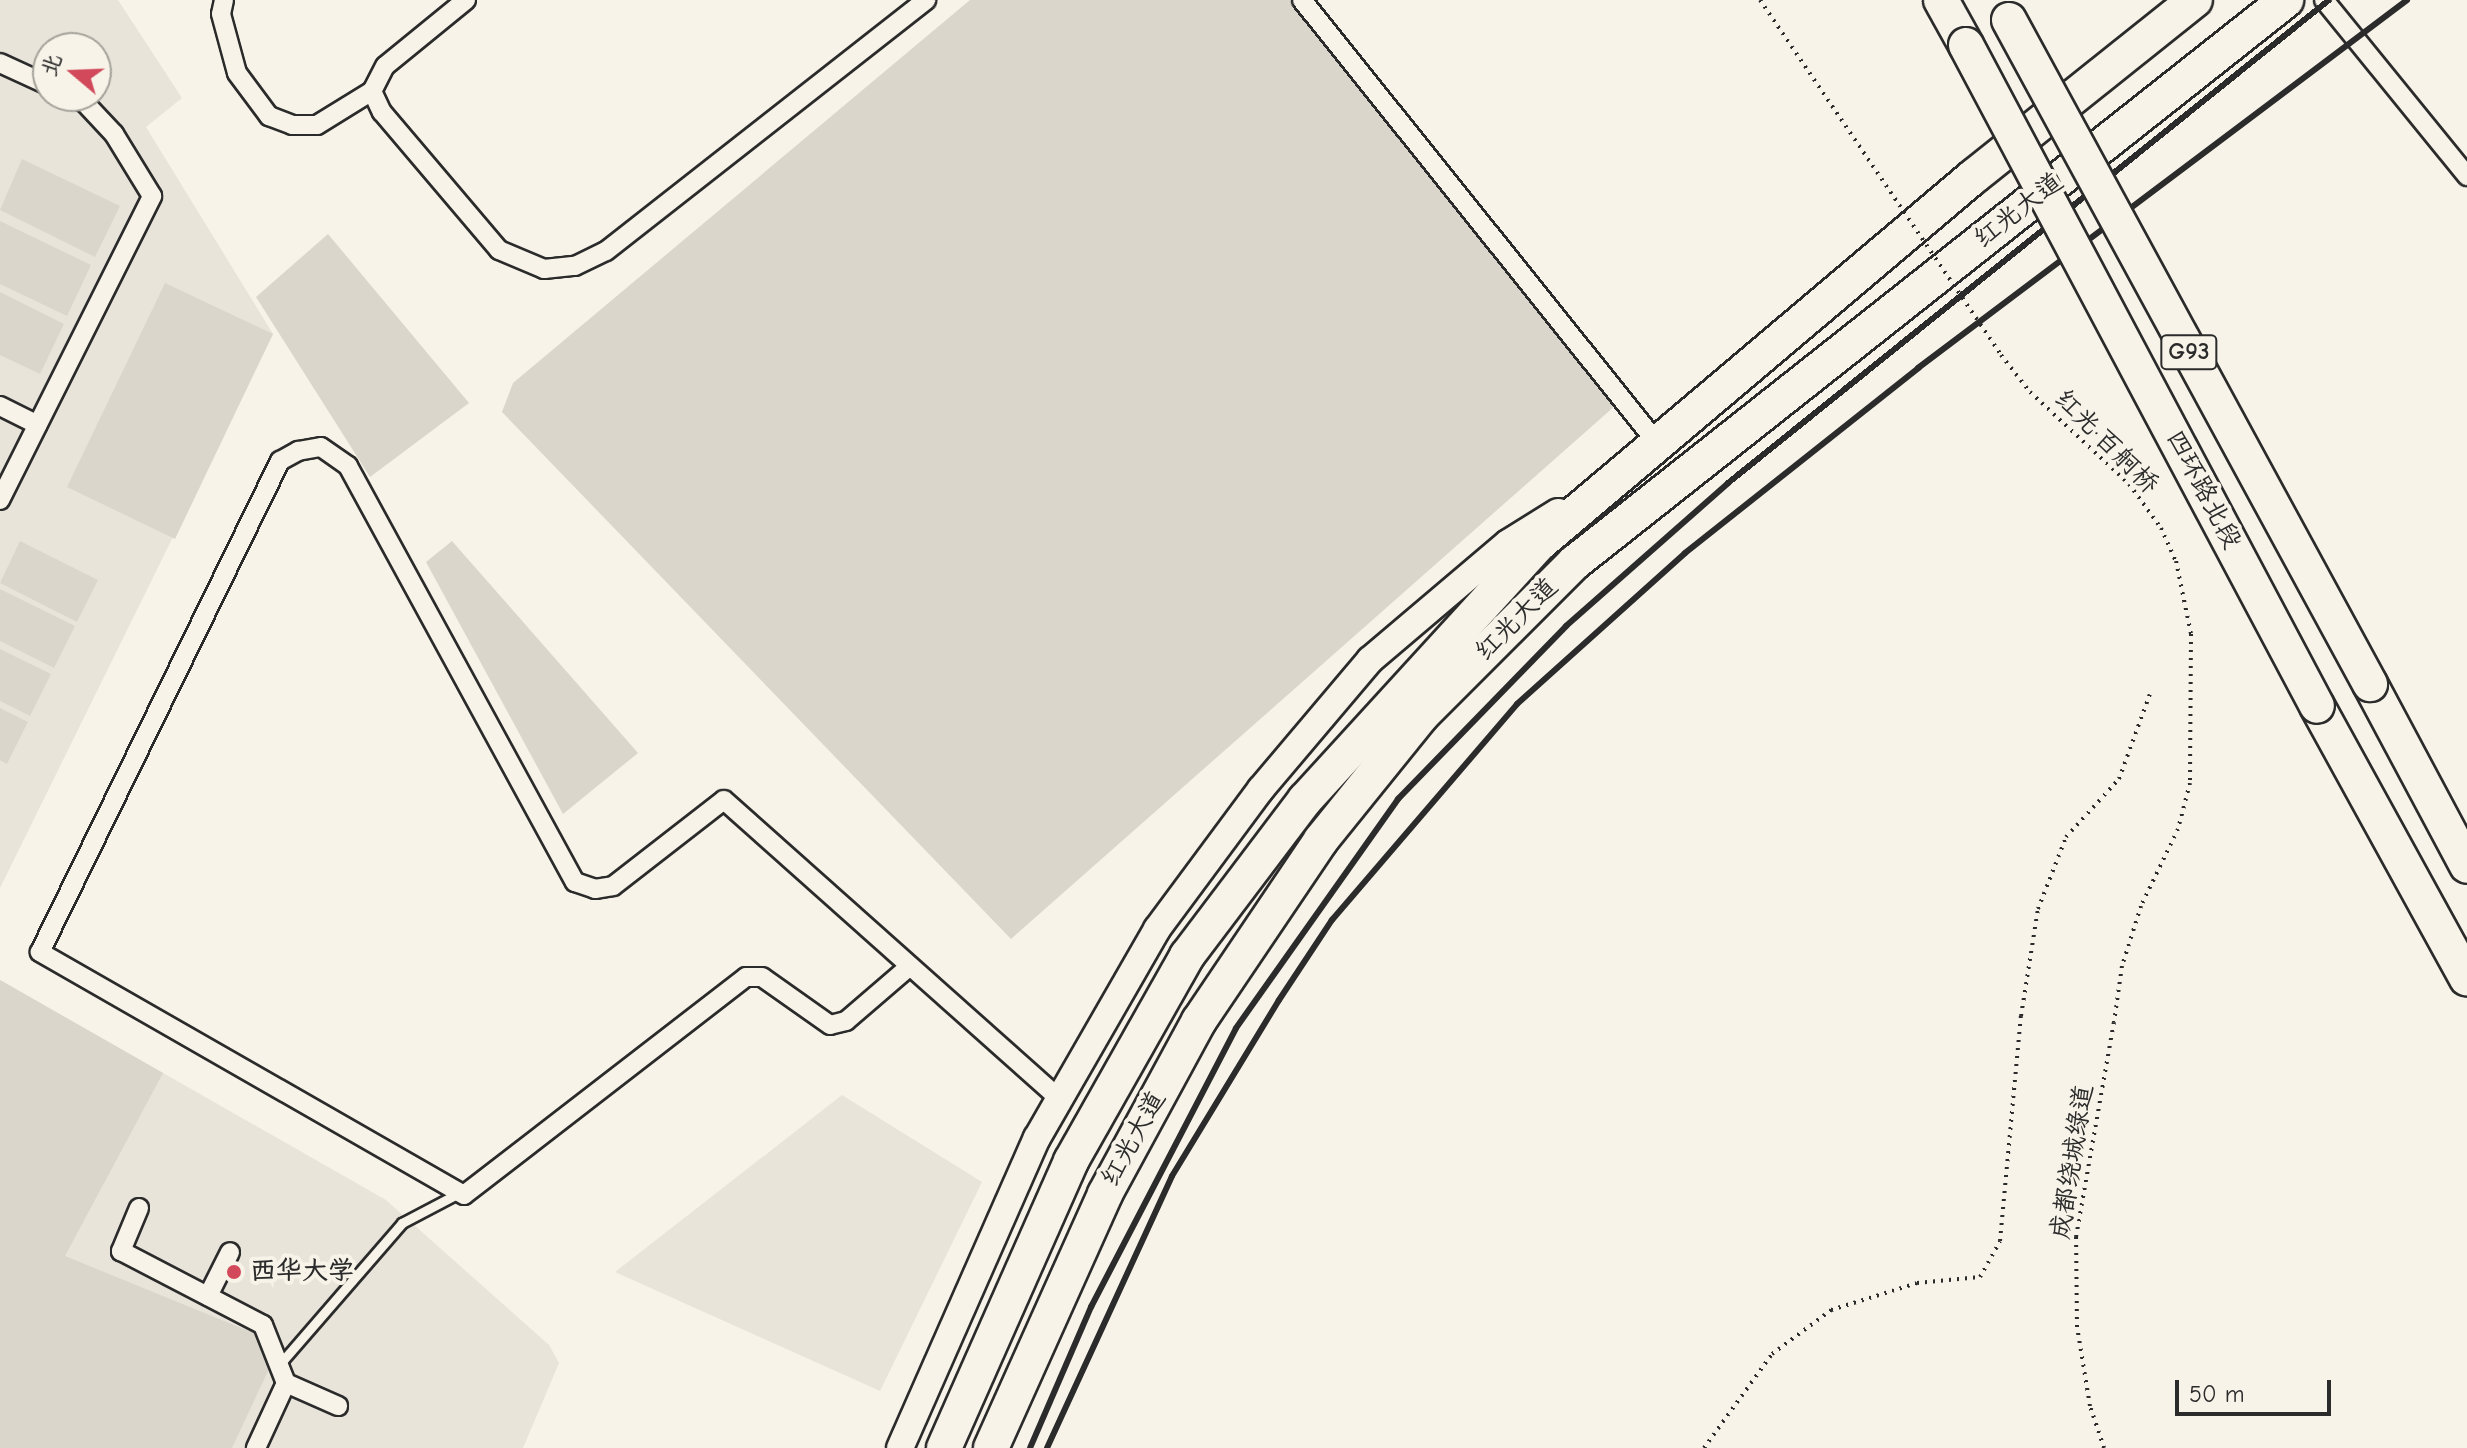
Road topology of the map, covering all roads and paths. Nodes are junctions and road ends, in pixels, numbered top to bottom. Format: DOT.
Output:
graph roads {
  1 [pos="224,0"];
  2 [pos="466,0"];
  3 [pos="926,0"];
  4 [pos="1302,0"];
  5 [pos="1760,0"];
  6 [pos="1941,0"];
  7 [pos="2195,0"];
  8 [pos="2286,0"];
  9 [pos="2324,0"];
  10 [pos="2004,10"];
  11 [pos="0,63"];
  12 [pos="32,78"];
  13 [pos="372,91"];
  14 [pos="93,112"];
  15 [pos="2467,176"];
  16 [pos="0,406"];
  17 [pos="38,425"];
  18 [pos="1648,452"];
  19 [pos="0,500"];
  20 [pos="2150,694"];
  21 [pos="2467,866"];
  22 [pos="910,966"];
  23 [pos="2467,979"];
  24 [pos="2114,1022"];
  25 [pos="1059,1098"];
  26 [pos="457,1194"];
  27 [pos="139,1208"];
  28 [pos="230,1252"];
  29 [pos="208,1296"];
  30 [pos="283,1374"];
  31 [pos="338,1406"];
  32 [pos="256,1448"];
  33 [pos="900,1448"];
  34 [pos="944,1448"];
  35 [pos="991,1448"];
  36 [pos="1704,1448"];
  37 [pos="2104,1448"];
  1 -- 13 [label="street"];
  2 -- 13 [label="street"];
  3 -- 13 [label="street"];
  4 -- 18 [label="street"];
  5 -- 24 [label="path, 红光·百舸桥, bridge"];
  6 -- 23 [label="highway, 四环路北段 / G93, bridge"];
  7 -- 18 [label="highway, 红光大道"];
  8 -- 35 [label="highway, 红光大道"];
  9 -- 15 [label="street"];
  10 -- 21 [label="highway, 四环路北段 / G93, bridge"];
  11 -- 12 [label="street"];
  14 -- 17 [label="street"];
  16 -- 17 [label="street"];
  17 -- 19 [label="street"];
  18 -- 25 [label="main road"];
  18 -- 34 [label="highway, 红光大道"];
  20 -- 36 [label="path"];
  22 -- 25 [label="street"];
  22 -- 26 [label="street"];
  22 -- 26 [label="street"];
  24 -- 37 [label="path, 成都绕城绿道"];
  25 -- 33 [label="main road"];
  26 -- 30 [label="lane"];
  27 -- 29 [label="street"];
  28 -- 29 [label="street"];
  29 -- 30 [label="street"];
  30 -- 31 [label="street"];
  30 -- 32 [label="street"];
}
